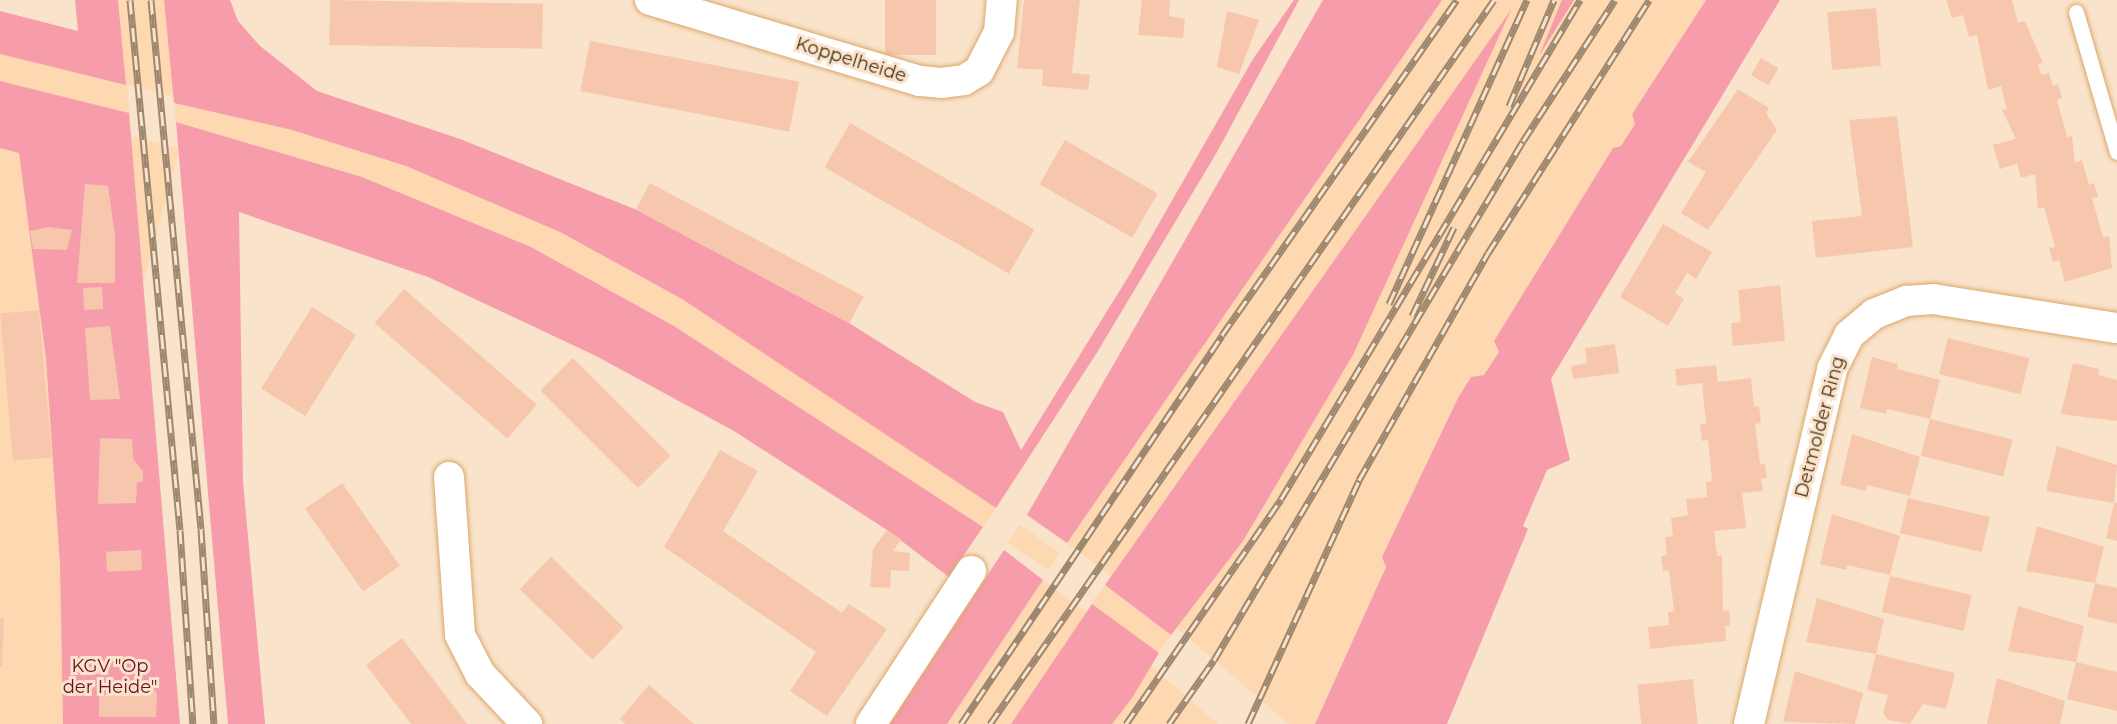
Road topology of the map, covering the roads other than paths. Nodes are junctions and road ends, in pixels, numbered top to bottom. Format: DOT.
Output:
graph roads {
  1 [pos="650,0"];
  2 [pos="1002,0"];
  3 [pos="2076,12"];
  4 [pos="2117,152"];
  5 [pos="2117,328"];
  6 [pos="449,477"];
  7 [pos="971,572"];
  8 [pos="527,724"];
  9 [pos="871,724"];
  10 [pos="1749,724"];
  1 -- 2 [label="street, Koppelheide"];
  3 -- 4 [label="lane"];
  5 -- 10 [label="street, Detmolder Ring"];
  6 -- 8 [label="street"];
  7 -- 9 [label="street"];
}
